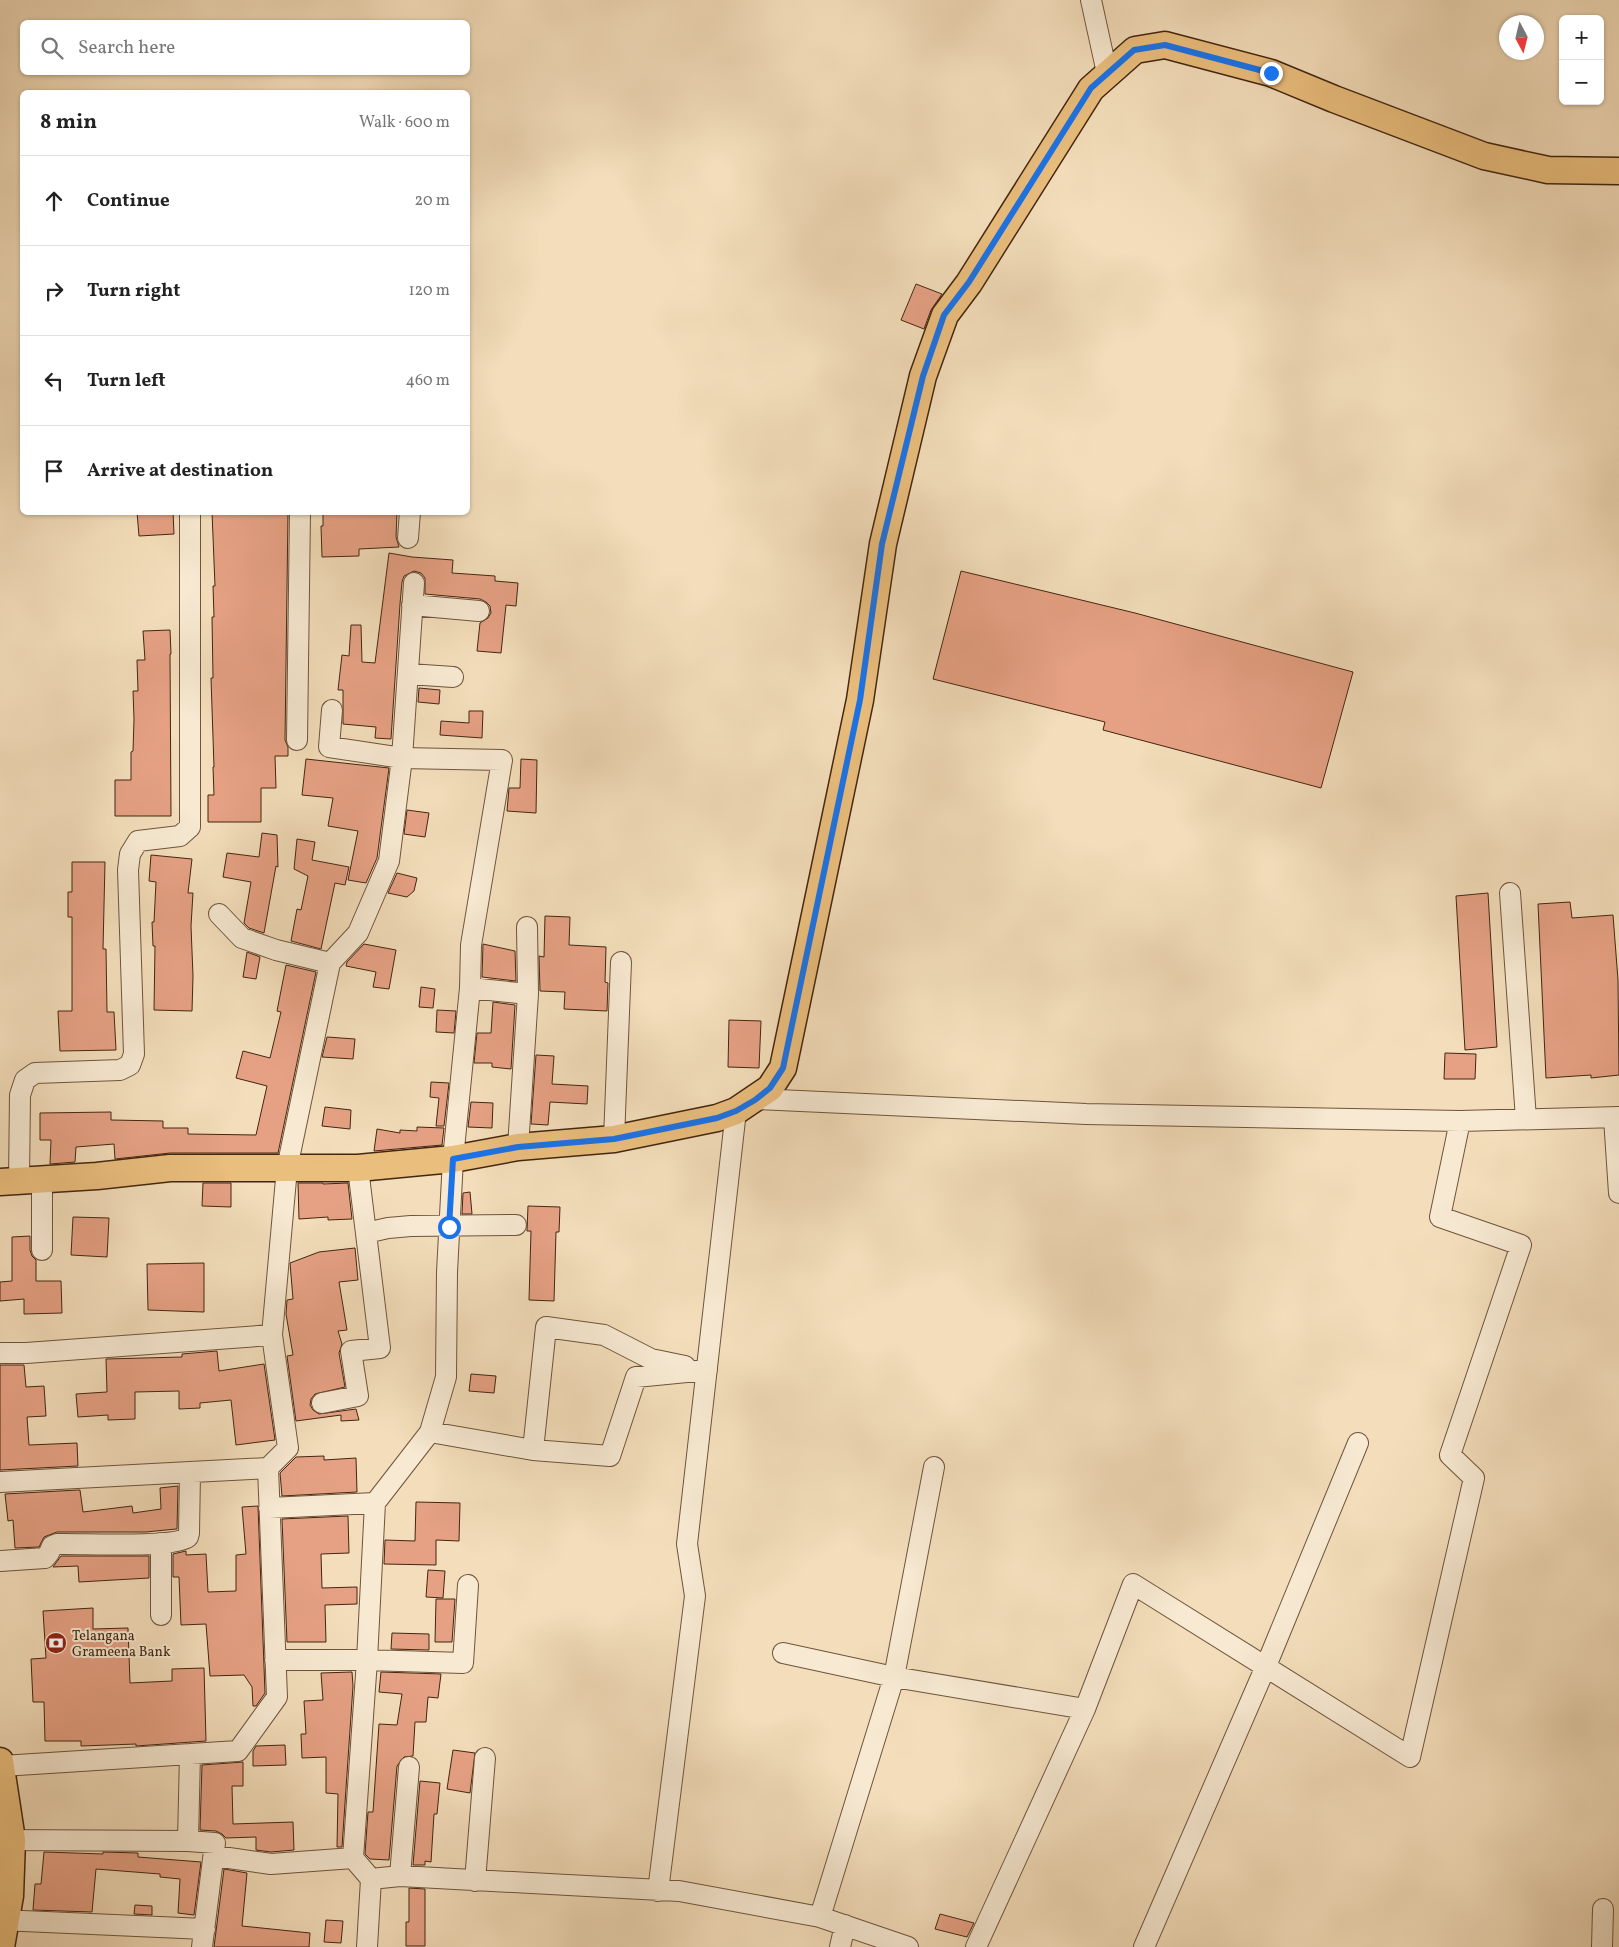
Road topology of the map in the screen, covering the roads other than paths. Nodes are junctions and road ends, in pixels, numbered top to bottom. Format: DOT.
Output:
graph roads {
  1 [pos="1091,0"];
  2 [pos="1107,73"];
  3 [pos="1619,171"];
  4 [pos="190,515"];
  5 [pos="300,515"];
  6 [pos="410,515"];
  7 [pos="408,538"];
  8 [pos="414,583"];
  9 [pos="412,604"];
  10 [pos="479,611"];
  11 [pos="409,674"];
  12 [pos="453,677"];
  13 [pos="332,710"];
  14 [pos="297,740"];
  15 [pos="402,758"];
  16 [pos="1510,893"];
  17 [pos="219,914"];
  18 [pos="527,927"];
  19 [pos="622,962"];
  20 [pos="330,963"];
  21 [pos="470,988"];
  22 [pos="528,994"];
  23 [pos="745,1105"];
  24 [pos="1617,1118"];
  25 [pos="1526,1119"];
  26 [pos="1460,1121"];
  27 [pos="614,1139"];
  28 [pos="518,1147"];
  29 [pos="453,1159"];
  30 [pos="287,1168"];
  31 [pos="358,1168"];
  32 [pos="20,1180"];
  33 [pos="1619,1193"];
  34 [pos="516,1225"];
  35 [pos="449,1227"];
  36 [pos="366,1233"];
  37 [pos="42,1250"];
  38 [pos="272,1335"];
  39 [pos="0,1353"];
  40 [pos="707,1370"];
  41 [pos="322,1403"];
  42 [pos="430,1432"];
  43 [pos="1358,1443"];
  44 [pos="533,1450"];
  45 [pos="934,1467"];
  46 [pos="268,1468"];
  47 [pos="190,1473"];
  48 [pos="0,1482"];
  49 [pos="375,1503"];
  50 [pos="269,1508"];
  51 [pos="161,1544"];
  52 [pos="0,1560"];
  53 [pos="468,1585"];
  54 [pos="161,1615"];
  55 [pos="783,1653"];
  56 [pos="276,1660"];
  57 [pos="367,1660"];
  58 [pos="1266,1666"];
  59 [pos="894,1677"];
  60 [pos="1085,1709"];
  61 [pos="190,1754"];
  62 [pos="485,1758"];
  63 [pos="1,1764"];
  64 [pos="409,1767"];
  65 [pos="6,1840"];
  66 [pos="188,1841"];
  67 [pos="215,1856"];
  68 [pos="353,1858"];
  69 [pos="400,1876"];
  70 [pos="371,1879"];
  71 [pos="475,1880"];
  72 [pos="658,1890"];
  73 [pos="1603,1909"];
  74 [pos="820,1917"];
  75 [pos="3,1921"];
  76 [pos="844,1925"];
  77 [pos="203,1938"];
  78 [pos="905,1946"];
  79 [pos="1,1947"];
  80 [pos="368,1947"];
  81 [pos="840,1947"];
  82 [pos="976,1947"];
  83 [pos="1144,1947"];
  84 [pos="1602,1947"];
  1 -- 2 [label="street"];
  2 -- 3 [label="main road"];
  2 -- 23 [label="main road"];
  4 -- 32 [label="street"];
  5 -- 14 [label="street"];
  6 -- 7 [label="street"];
  8 -- 9 [label="street"];
  9 -- 10 [label="street"];
  9 -- 11 [label="street"];
  11 -- 12 [label="street"];
  11 -- 15 [label="street"];
  13 -- 15 [label="street"];
  15 -- 20 [label="street"];
  15 -- 21 [label="street"];
  16 -- 25 [label="street"];
  17 -- 20 [label="street"];
  18 -- 22 [label="street"];
  19 -- 27 [label="street"];
  20 -- 30 [label="street"];
  21 -- 22 [label="street"];
  21 -- 29 [label="street"];
  22 -- 28 [label="street"];
  23 -- 26 [label="street"];
  23 -- 27 [label="main road"];
  23 -- 40 [label="street"];
  24 -- 25 [label="street"];
  24 -- 33 [label="street"];
  25 -- 26 [label="street"];
  26 -- 58 [label="street"];
  27 -- 28 [label="main road"];
  28 -- 29 [label="main road"];
  29 -- 31 [label="main road"];
  29 -- 35 [label="street"];
  30 -- 31 [label="main road"];
  30 -- 32 [label="main road"];
  30 -- 38 [label="street"];
  31 -- 36 [label="street"];
  32 -- 37 [label="street"];
  34 -- 35 [label="street"];
  35 -- 36 [label="street"];
  35 -- 42 [label="street"];
  36 -- 41 [label="street"];
  38 -- 39 [label="street"];
  38 -- 46 [label="street"];
  40 -- 44 [label="street"];
  40 -- 44 [label="street"];
  40 -- 72 [label="street"];
  42 -- 44 [label="street"];
  42 -- 49 [label="street"];
  43 -- 58 [label="street"];
  45 -- 59 [label="street"];
  46 -- 47 [label="street"];
  46 -- 50 [label="street"];
  47 -- 48 [label="street"];
  47 -- 51 [label="street"];
  49 -- 50 [label="street"];
  49 -- 57 [label="street"];
  50 -- 56 [label="street"];
  51 -- 52 [label="street"];
  51 -- 54 [label="street"];
  53 -- 57 [label="street"];
  55 -- 59 [label="street"];
  56 -- 57 [label="street"];
  56 -- 61 [label="street"];
  57 -- 68 [label="street"];
  58 -- 60 [label="street"];
  58 -- 83 [label="street"];
  59 -- 60 [label="street"];
  59 -- 74 [label="street"];
  60 -- 82 [label="street"];
  61 -- 63 [label="street"];
  61 -- 66 [label="street"];
  62 -- 71 [label="street"];
  63 -- 65 [label="main road"];
  64 -- 69 [label="street"];
  65 -- 66 [label="street"];
  65 -- 75 [label="main road"];
  66 -- 67 [label="street"];
  67 -- 68 [label="street"];
  67 -- 77 [label="street"];
  68 -- 70 [label="street"];
  69 -- 70 [label="street"];
  69 -- 71 [label="street"];
  70 -- 80 [label="street"];
  71 -- 72 [label="street"];
  72 -- 74 [label="street"];
  73 -- 84 [label="street"];
  74 -- 76 [label="street"];
  75 -- 77 [label="street"];
  75 -- 79 [label="main road"];
  76 -- 78 [label="street"];
  76 -- 81 [label="street"];
}
